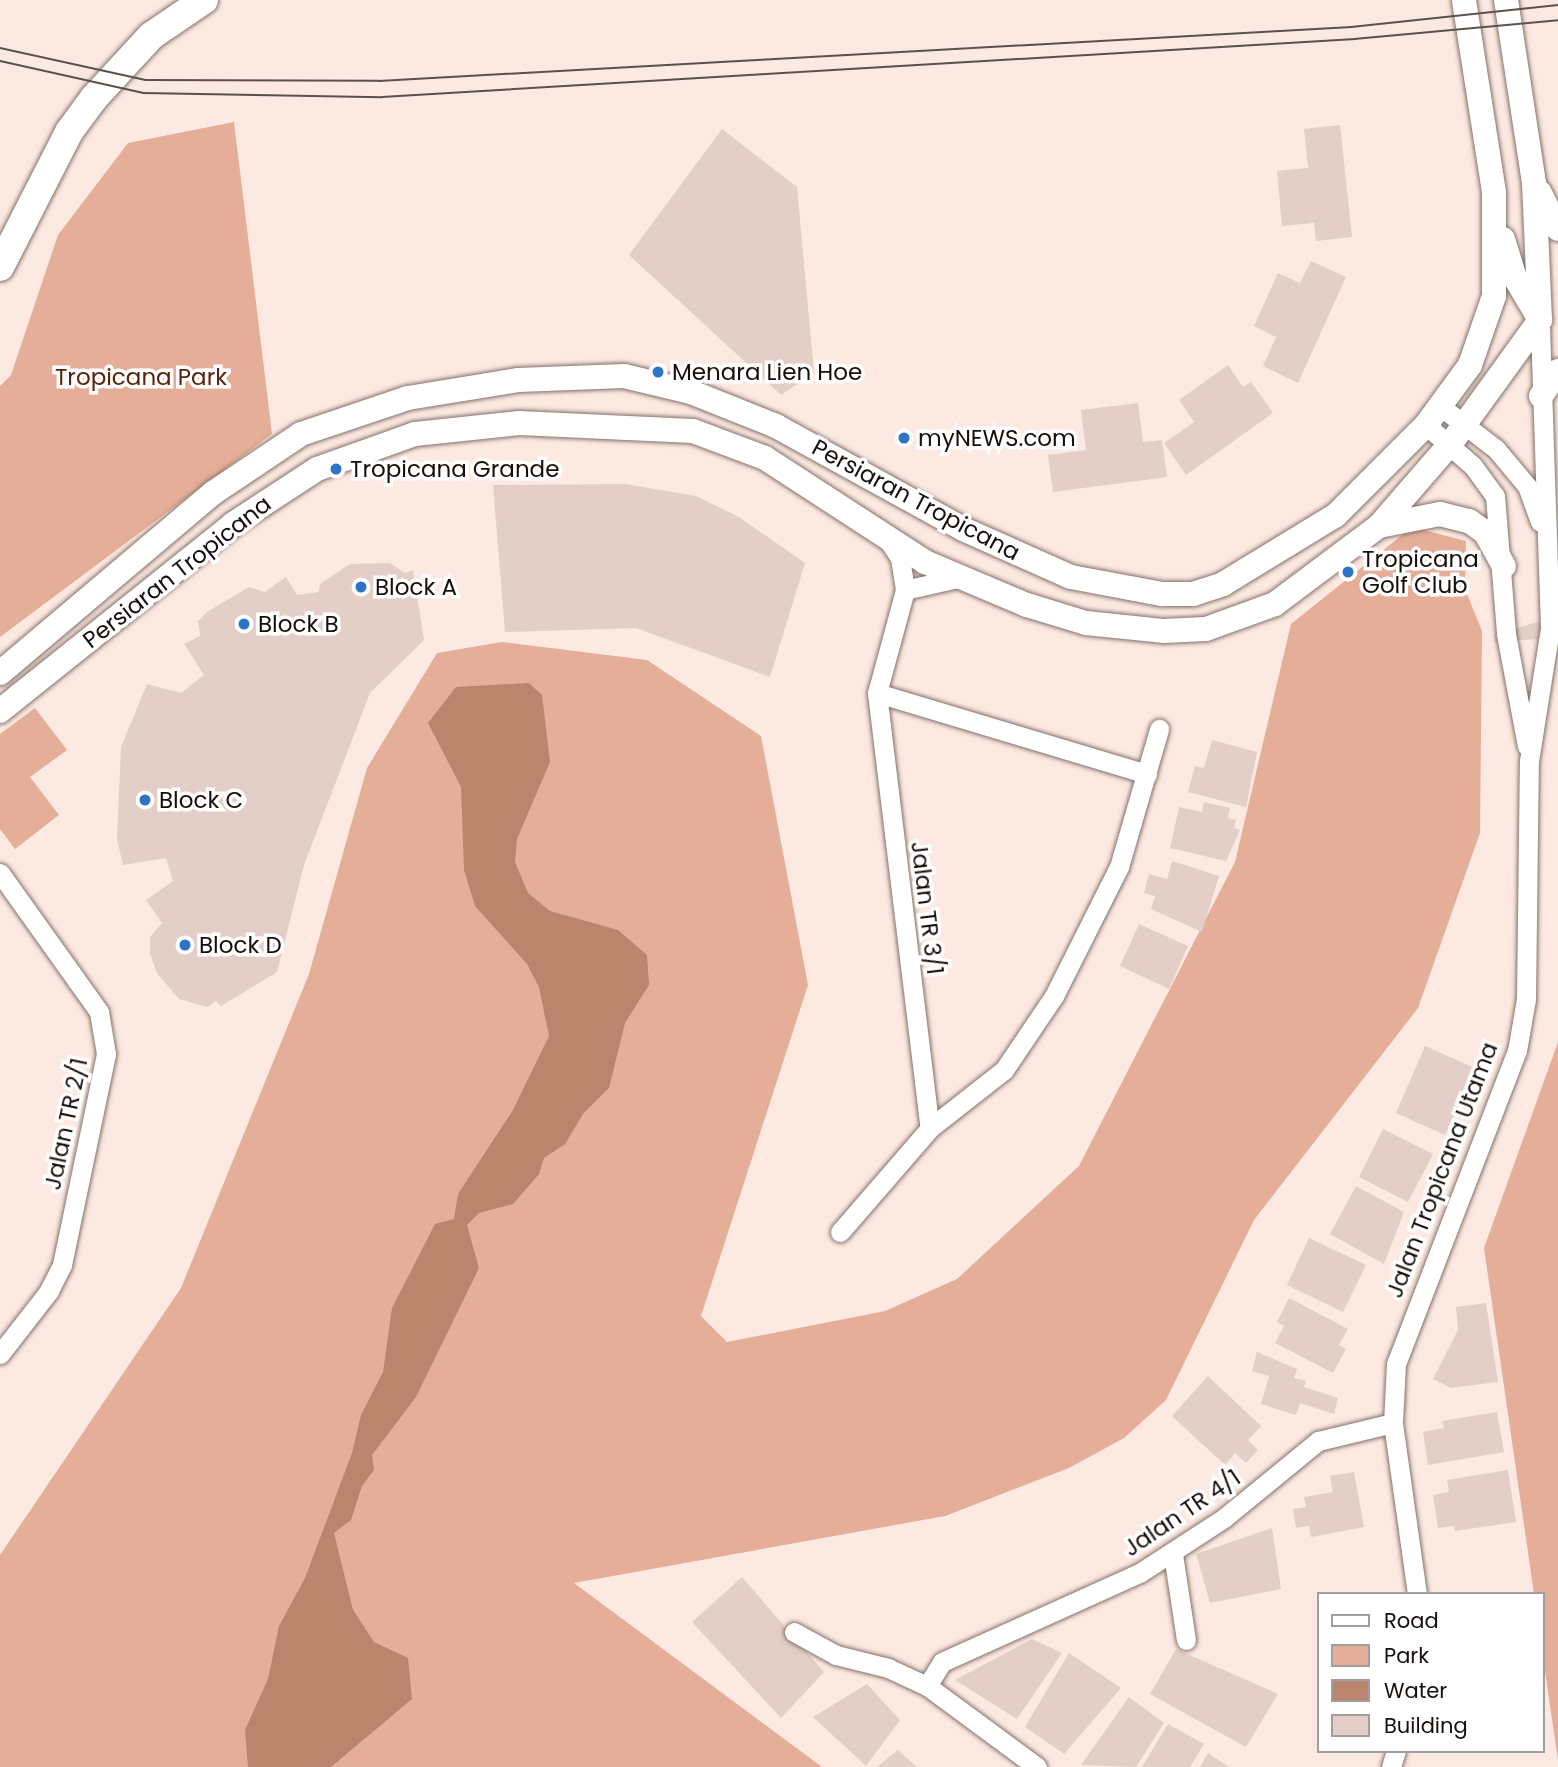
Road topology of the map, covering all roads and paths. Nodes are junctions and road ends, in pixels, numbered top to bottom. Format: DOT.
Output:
graph roads {
  1 [pos="204,0"];
  2 [pos="1464,0"];
  3 [pos="1506,0"];
  4 [pos="1534,183"];
  5 [pos="1494,192"];
  6 [pos="1558,229"];
  7 [pos="0,267"];
  8 [pos="1540,290"];
  9 [pos="1549,319"];
  10 [pos="1470,365"];
  11 [pos="1558,371"];
  12 [pos="1541,397"];
  13 [pos="1433,415"];
  14 [pos="1458,434"];
  15 [pos="1379,526"];
  16 [pos="1545,534"];
  17 [pos="890,543"];
  18 [pos="1504,566"];
  19 [pos="962,577"];
  20 [pos="905,590"];
  21 [pos="0,673"];
  22 [pos="877,693"];
  23 [pos="0,711"];
  24 [pos="1159,729"];
  25 [pos="1530,761"];
  26 [pos="1147,774"];
  27 [pos="0,873"];
  28 [pos="930,1128"];
  29 [pos="840,1232"];
  30 [pos="0,1354"];
  31 [pos="1393,1423"];
  32 [pos="1172,1554"];
  33 [pos="1417,1592"];
  34 [pos="794,1632"];
  35 [pos="1186,1640"];
  36 [pos="927,1686"];
  37 [pos="1037,1767"];
  1 -- 7 [label="highway"];
  2 -- 5 [label="main road, Persiaran Tropicana"];
  3 -- 4 [label="main road"];
  4 -- 6 [label="main road"];
  4 -- 8 [label="main road"];
  5 -- 8 [label="main road"];
  5 -- 10 [label="main road, Persiaran Tropicana"];
  8 -- 9 [label="main road"];
  8 -- 10 [label="main road"];
  9 -- 12 [label="street, Jalan Tropicana Utama"];
  9 -- 14 [label="main road, Persiaran Tropicana"];
  10 -- 13 [label="main road, Persiaran Tropicana"];
  11 -- 12 [label="main road"];
  12 -- 16 [label="street, Jalan Tropicana Utama"];
  13 -- 14 [label="street, Jalan Tropicana Utama"];
  13 -- 21 [label="main road, Persiaran Tropicana"];
  14 -- 15 [label="main road, Persiaran Tropicana"];
  14 -- 16 [label="street, Jalan Tropicana Utama"];
  14 -- 18 [label="street, Jalan Tropicana Utama"];
  15 -- 18 [label="main road"];
  15 -- 19 [label="main road, Persiaran Tropicana"];
  16 -- 25 [label="street, Jalan Tropicana Utama"];
  17 -- 19 [label="main road, Persiaran Tropicana"];
  17 -- 20 [label="street"];
  17 -- 23 [label="main road, Persiaran Tropicana"];
  18 -- 25 [label="street, Jalan Tropicana Utama"];
  19 -- 20 [label="street"];
  20 -- 22 [label="street, Jalan TR 3/1"];
  22 -- 26 [label="street"];
  22 -- 28 [label="street, Jalan TR 3/1"];
  24 -- 26 [label="street"];
  25 -- 31 [label="street, Jalan Tropicana Utama"];
  26 -- 28 [label="street"];
  27 -- 30 [label="street, Jalan TR 2/1"];
  28 -- 29 [label="street"];
  31 -- 32 [label="street, Jalan TR 4/1"];
  31 -- 33 [label="street, Jalan Tropicana Utama"];
  32 -- 35 [label="street"];
  32 -- 36 [label="street, Jalan TR 4/1"];
  34 -- 36 [label="street"];
  36 -- 37 [label="street"];
}
